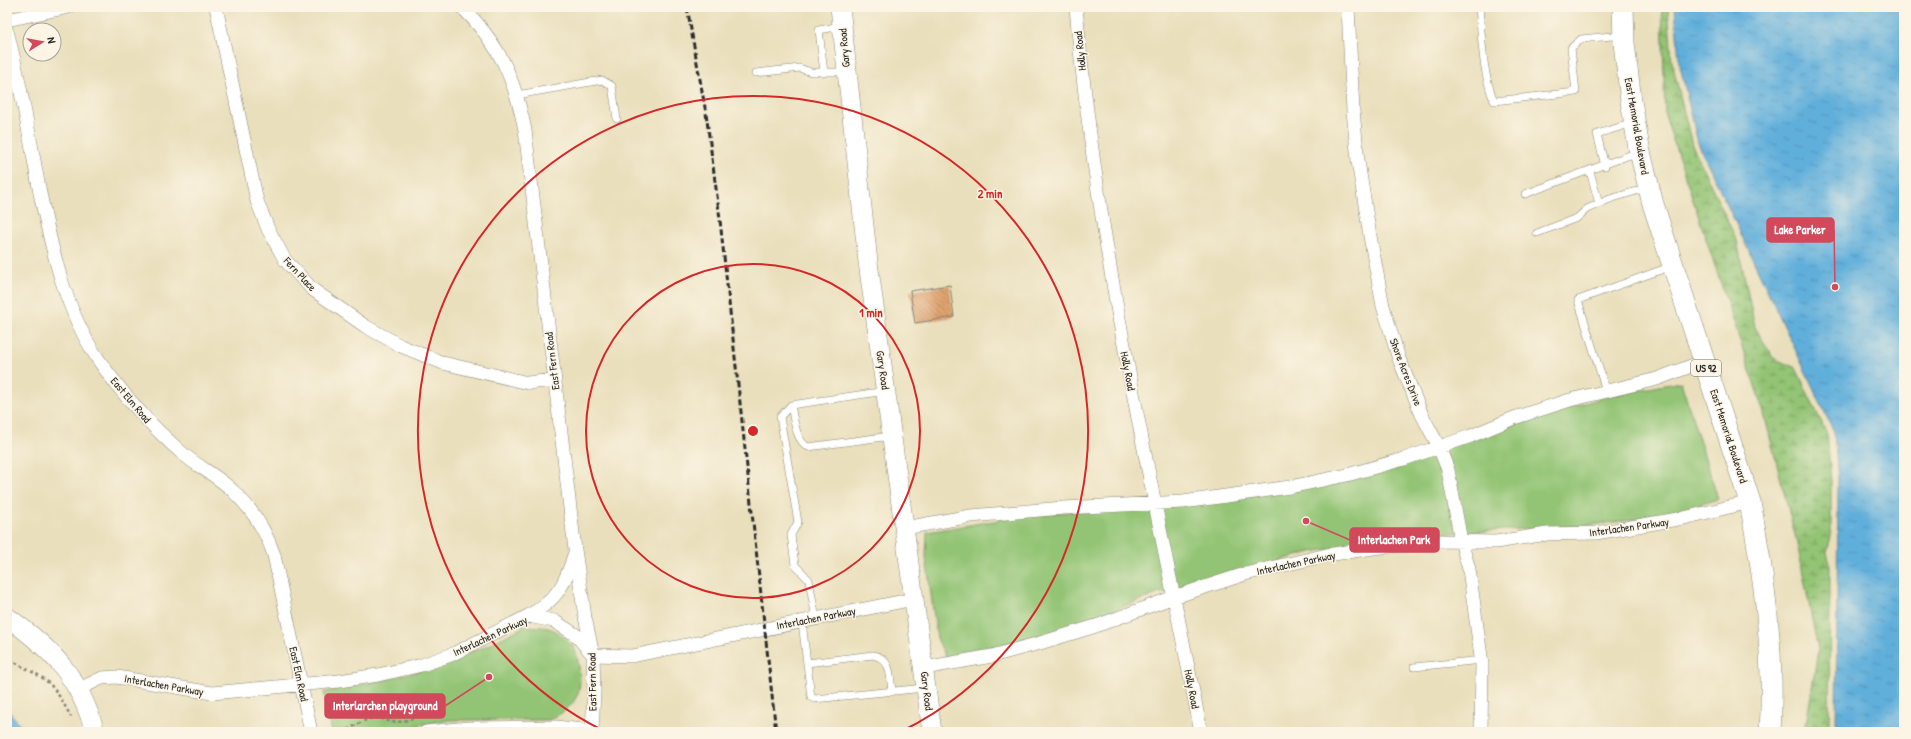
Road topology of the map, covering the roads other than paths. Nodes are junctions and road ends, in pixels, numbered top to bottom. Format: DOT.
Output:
graph roads {
  1 [pos="69,7"];
  2 [pos="216,7"];
  3 [pos="462,7"];
  4 [pos="840,7"];
  5 [pos="1076,7"];
  6 [pos="1348,7"];
  7 [pos="1479,7"];
  8 [pos="1623,7"];
  9 [pos="7,20"];
  10 [pos="842,26"];
  11 [pos="7,31"];
  12 [pos="1624,35"];
  13 [pos="846,72"];
  14 [pos="756,73"];
  15 [pos="824,73"];
  16 [pos="517,95"];
  17 [pos="617,119"];
  18 [pos="1635,122"];
  19 [pos="1640,151"];
  20 [pos="1605,166"];
  21 [pos="1590,171"];
  22 [pos="1648,188"];
  23 [pos="1526,194"];
  24 [pos="1599,204"];
  25 [pos="1537,233"];
  26 [pos="1672,266"];
  27 [pos="1704,361"];
  28 [pos="554,380"];
  29 [pos="886,391"];
  30 [pos="1606,391"];
  31 [pos="791,405"];
  32 [pos="892,435"];
  33 [pos="1439,447"];
  34 [pos="1750,502"];
  35 [pos="1155,504"];
  36 [pos="905,528"];
  37 [pos="1461,541"];
  38 [pos="576,550"];
  39 [pos="1174,597"];
  40 [pos="914,598"];
  41 [pos="528,616"];
  42 [pos="7,617"];
  43 [pos="816,619"];
  44 [pos="802,622"];
  45 [pos="593,655"];
  46 [pos="1482,660"];
  47 [pos="807,663"];
  48 [pos="1414,667"];
  49 [pos="924,668"];
  50 [pos="301,686"];
  51 [pos="926,688"];
  52 [pos="79,689"];
  53 [pos="892,692"];
  54 [pos="592,731"];
  55 [pos="95,732"];
  56 [pos="311,732"];
  57 [pos="426,732"];
  58 [pos="932,732"];
  59 [pos="1201,732"];
  60 [pos="1481,732"];
  61 [pos="1770,732"];
  1 -- 9 [label="street"];
  2 -- 28 [label="street, Fern Place"];
  3 -- 16 [label="street, East Fern Road"];
  4 -- 10 [label="main road, Gary Road"];
  5 -- 35 [label="street, Holly Road"];
  6 -- 33 [label="street, Shore Acres Drive"];
  7 -- 12 [label="lane"];
  8 -- 12 [label="main road, East Memorial Boulevard / US 92"];
  10 -- 13 [label="main road, Gary Road"];
  10 -- 15 [label="lane"];
  11 -- 50 [label="street, East Elm Road"];
  12 -- 18 [label="main road, East Memorial Boulevard / US 92"];
  13 -- 15 [label="lane"];
  13 -- 29 [label="main road, Gary Road"];
  14 -- 15 [label="lane"];
  16 -- 17 [label="lane"];
  16 -- 28 [label="street, East Fern Road"];
  18 -- 19 [label="main road, East Memorial Boulevard / US 92"];
  18 -- 20 [label="lane"];
  19 -- 20 [label="lane"];
  19 -- 22 [label="main road, East Memorial Boulevard / US 92"];
  20 -- 21 [label="lane"];
  21 -- 23 [label="lane"];
  21 -- 24 [label="lane"];
  22 -- 24 [label="lane"];
  22 -- 26 [label="main road, East Memorial Boulevard / US 92"];
  24 -- 25 [label="lane"];
  26 -- 27 [label="main road, East Memorial Boulevard / US 92"];
  26 -- 30 [label="lane"];
  27 -- 30 [label="street"];
  27 -- 34 [label="main road, East Memorial Boulevard / US 92"];
  28 -- 38 [label="street, East Fern Road"];
  29 -- 31 [label="lane"];
  29 -- 32 [label="main road, Gary Road"];
  30 -- 33 [label="street"];
  31 -- 32 [label="lane"];
  31 -- 43 [label="lane"];
  32 -- 36 [label="main road, Gary Road"];
  33 -- 35 [label="street"];
  33 -- 37 [label="street, Shore Acres Drive"];
  34 -- 37 [label="street, Interlachen Parkway"];
  34 -- 61 [label="main road, East Memorial Boulevard / US 92"];
  35 -- 36 [label="street"];
  35 -- 39 [label="street, Holly Road"];
  36 -- 40 [label="main road, Gary Road"];
  37 -- 39 [label="street, Interlachen Parkway"];
  37 -- 46 [label="street, Shore Acres Drive"];
  38 -- 41 [label="street"];
  38 -- 45 [label="street, East Fern Road"];
  39 -- 49 [label="street, Interlachen Parkway"];
  39 -- 59 [label="street, Holly Road"];
  40 -- 43 [label="street, Interlachen Parkway"];
  40 -- 49 [label="main road, Gary Road"];
  41 -- 45 [label="street, Interlachen Parkway"];
  41 -- 50 [label="street, Interlachen Parkway"];
  42 -- 52 [label="main road"];
  43 -- 44 [label="street, Interlachen Parkway"];
  44 -- 45 [label="street, Interlachen Parkway"];
  44 -- 47 [label="lane"];
  45 -- 54 [label="street, East Fern Road"];
  46 -- 48 [label="lane"];
  46 -- 60 [label="street, Shore Acres Drive"];
  47 -- 53 [label="lane"];
  47 -- 53 [label="lane"];
  49 -- 51 [label="main road, Gary Road"];
  50 -- 52 [label="street, Interlachen Parkway"];
  50 -- 56 [label="street, East Elm Road"];
  51 -- 53 [label="lane"];
  51 -- 58 [label="main road, Gary Road"];
  52 -- 55 [label="main road"];
  54 -- 57 [label="street"];
}
